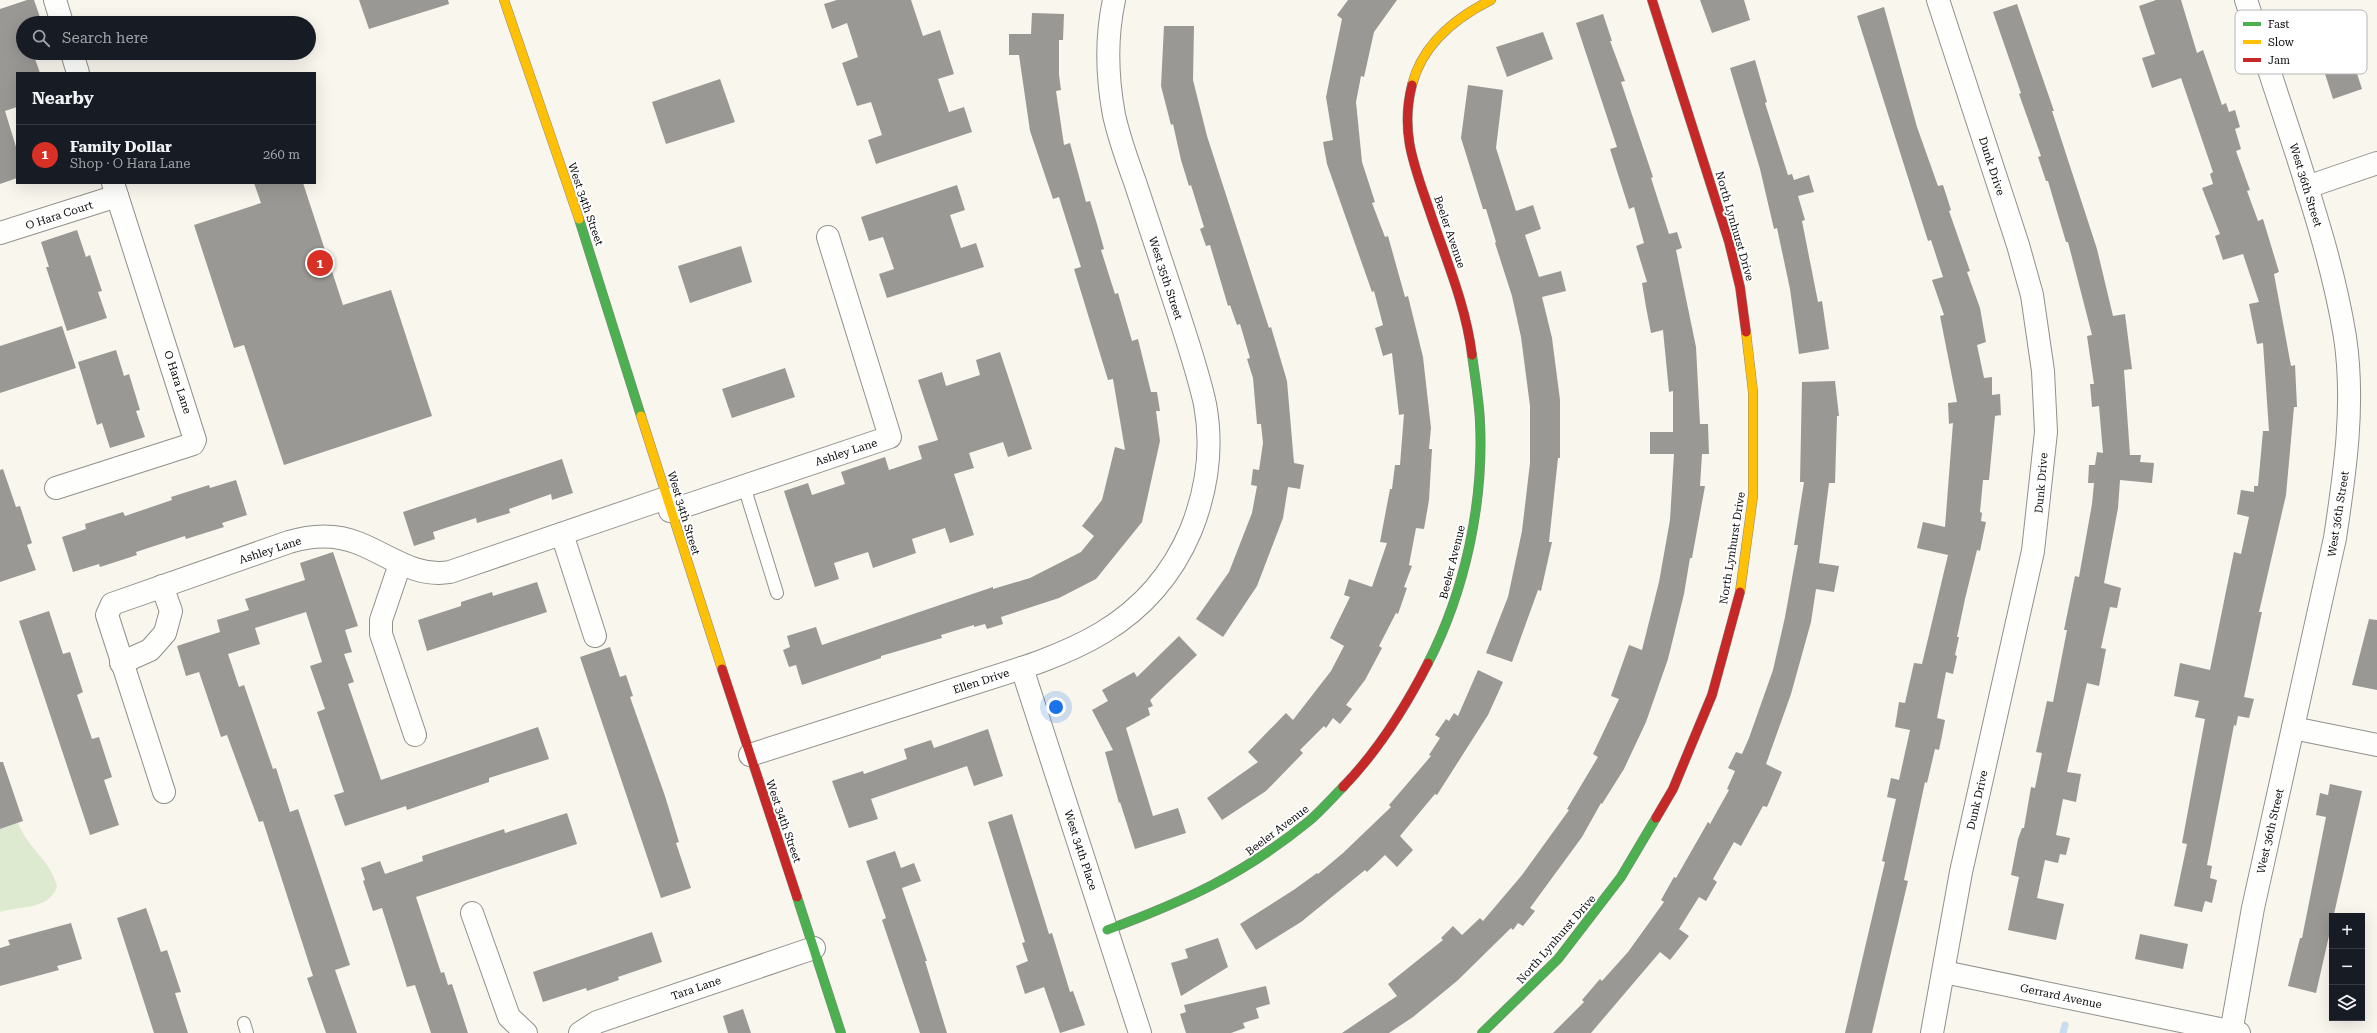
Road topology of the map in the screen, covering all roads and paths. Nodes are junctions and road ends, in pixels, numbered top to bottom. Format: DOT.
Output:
graph roads {
  1 [pos="55,0"];
  2 [pos="504,0"];
  3 [pos="1114,0"];
  4 [pos="1491,0"];
  5 [pos="1652,0"];
  6 [pos="1938,0"];
  7 [pos="2246,0"];
  8 [pos="2249,10"];
  9 [pos="60,16"];
  10 [pos="74,60"];
  11 [pos="78,72"];
  12 [pos="2270,74"];
  13 [pos="2377,163"];
  14 [pos="2307,187"];
  15 [pos="115,189"];
  16 [pos="0,233"];
  17 [pos="828,237"];
  18 [pos="744,486"];
  19 [pos="56,488"];
  20 [pos="668,504"];
  21 [pos="562,534"];
  22 [pos="1180,554"];
  23 [pos="400,564"];
  24 [pos="162,586"];
  25 [pos="777,593"];
  26 [pos="595,636"];
  27 [pos="121,663"];
  28 [pos="1022,668"];
  29 [pos="2293,728"];
  30 [pos="415,735"];
  31 [pos="2377,745"];
  32 [pos="750,755"];
  33 [pos="164,792"];
  34 [pos="472,912"];
  35 [pos="1107,930"];
  36 [pos="814,948"];
  37 [pos="1944,972"];
  38 [pos="2234,1032"];
  39 [pos="526,1033"];
  40 [pos="580,1033"];
  41 [pos="841,1033"];
  42 [pos="1140,1033"];
  43 [pos="1482,1033"];
  44 [pos="1932,1033"];
  1 -- 9 [label="street"];
  2 -- 20 [label="street, West 34th Street"];
  3 -- 22 [label="street, West 35th Street"];
  4 -- 35 [label="street, Beeler Avenue"];
  5 -- 43 [label="street, North Lynhurst Drive"];
  6 -- 37 [label="street, Dunk Drive"];
  7 -- 8 [label="street, West 36th Street"];
  10 -- 11 [label="street"];
  12 -- 14 [label="street, West 36th Street"];
  13 -- 14 [label="street"];
  14 -- 29 [label="street, West 36th Street"];
  15 -- 16 [label="street, O Hara Court"];
  15 -- 19 [label="street, O Hara Lane"];
  17 -- 18 [label="street, Ashley Lane"];
  18 -- 20 [label="street, Ashley Lane"];
  18 -- 25 [label="lane"];
  20 -- 21 [label="street, Ashley Lane"];
  20 -- 32 [label="street, West 34th Street"];
  21 -- 23 [label="street, Ashley Lane"];
  21 -- 26 [label="street"];
  22 -- 28 [label="street, Ellen Drive"];
  23 -- 24 [label="street, Ashley Lane"];
  23 -- 30 [label="street"];
  24 -- 27 [label="street"];
  24 -- 27 [label="street, Ashley Lane"];
  27 -- 33 [label="street, Ashley Lane"];
  28 -- 32 [label="street, Ellen Drive"];
  28 -- 35 [label="street, West 34th Place"];
  29 -- 31 [label="street"];
  29 -- 38 [label="street, West 36th Street"];
  32 -- 36 [label="street, West 34th Street"];
  34 -- 39 [label="street"];
  35 -- 42 [label="street, West 34th Place"];
  36 -- 40 [label="street, Tara Lane"];
  36 -- 41 [label="street, West 34th Street"];
  37 -- 38 [label="street, Gerrard Avenue"];
  37 -- 44 [label="street"];
}
